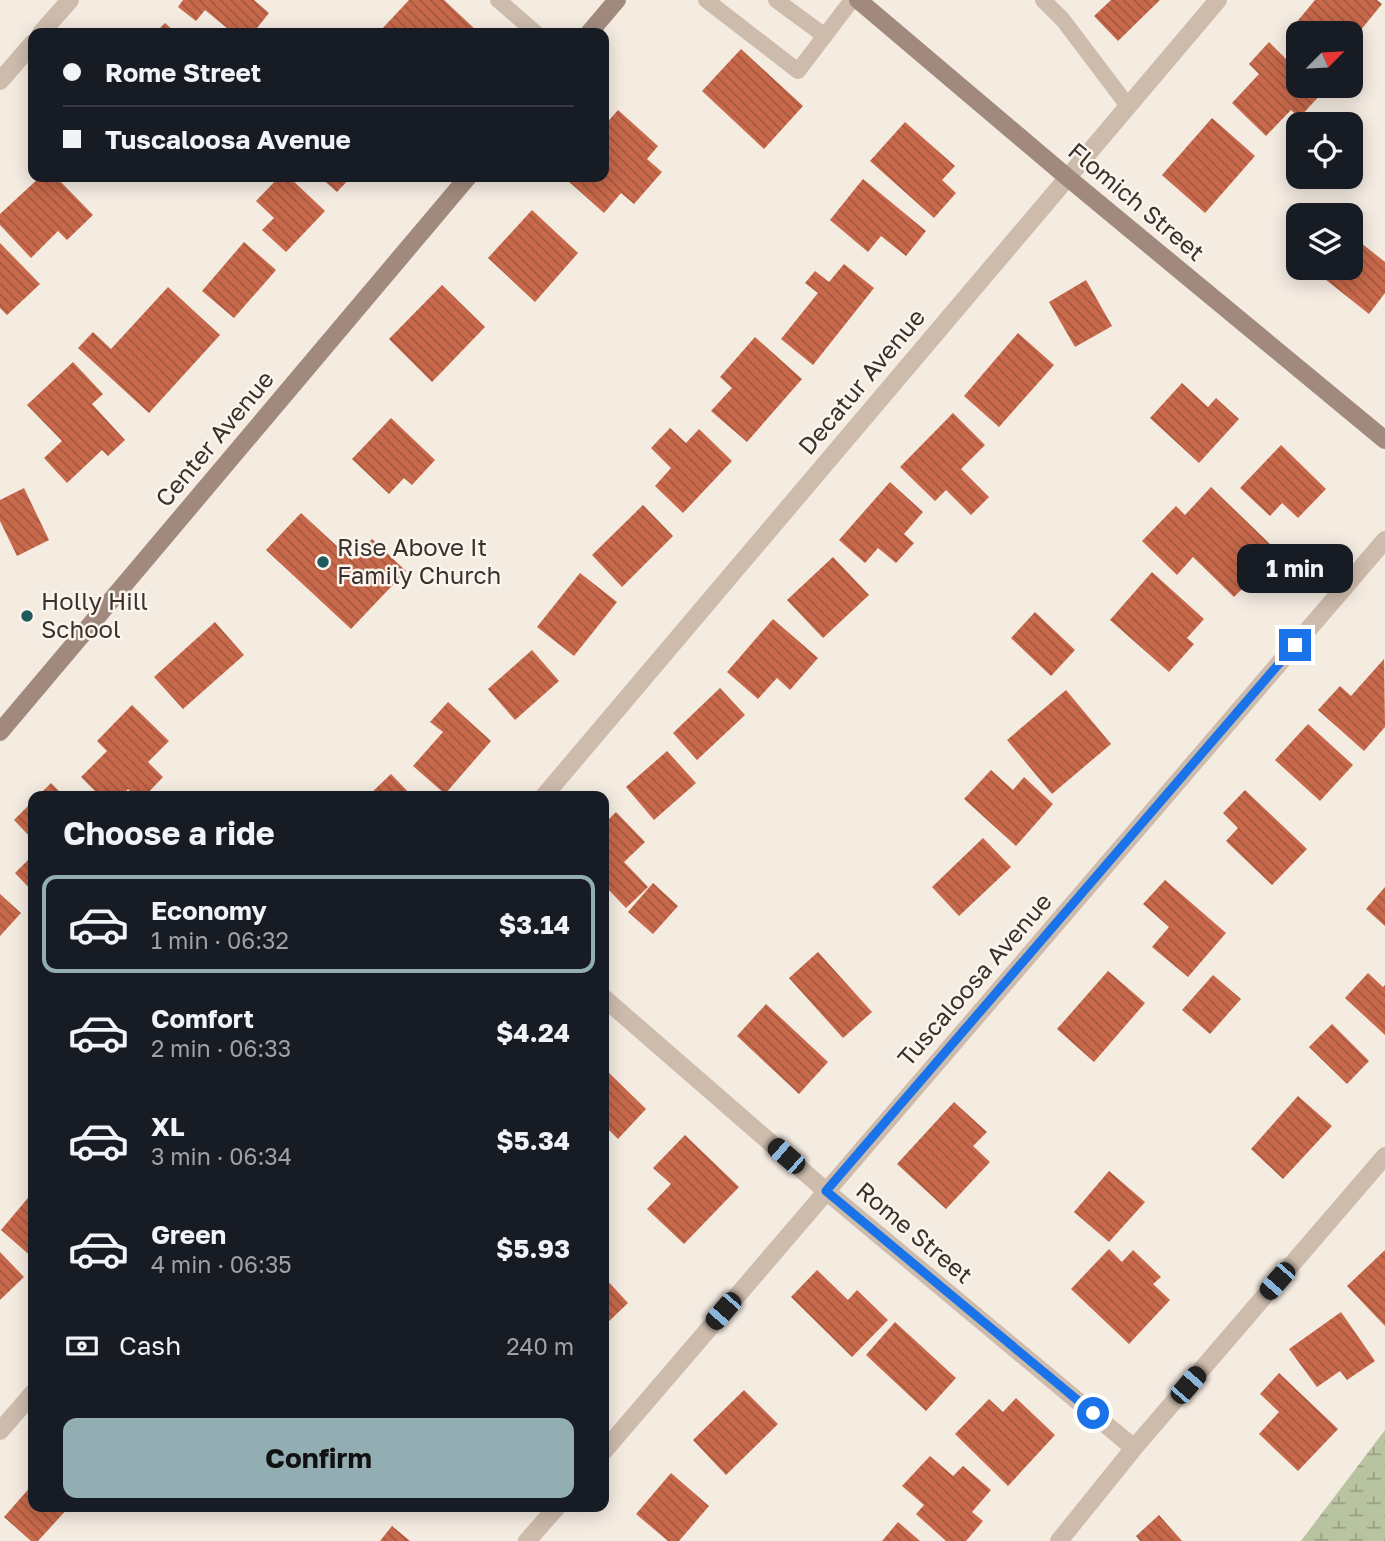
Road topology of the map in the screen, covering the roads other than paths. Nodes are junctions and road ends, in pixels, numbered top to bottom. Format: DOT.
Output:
graph roads {
  1 [pos="70,0"];
  2 [pos="498,0"];
  3 [pos="617,0"];
  4 [pos="706,0"];
  5 [pos="776,0"];
  6 [pos="852,0"];
  7 [pos="858,0"];
  8 [pos="1043,0"];
  9 [pos="1218,0"];
  10 [pos="45,28"];
  11 [pos="530,28"];
  12 [pos="593,28"];
  13 [pos="825,36"];
  14 [pos="28,49"];
  15 [pos="0,81"];
  16 [pos="1128,106"];
  17 [pos="1067,177"];
  18 [pos="464,182"];
  19 [pos="1385,440"];
  20 [pos="1385,540"];
  21 [pos="0,732"];
  22 [pos="548,791"];
  23 [pos="609,1002"];
  24 [pos="1385,1156"];
  25 [pos="826,1191"];
  26 [pos="28,1398"];
  27 [pos="0,1431"];
  28 [pos="609,1445"];
  29 [pos="1134,1448"];
  30 [pos="552,1512"];
  31 [pos="527,1541"];
  32 [pos="1059,1541"];
  1 -- 10 [label="street"];
  2 -- 11 [label="lane"];
  3 -- 12 [label="street"];
  4 -- 13 [label="lane"];
  5 -- 13 [label="lane"];
  6 -- 13 [label="lane"];
  7 -- 17 [label="street, Flomich Street"];
  8 -- 16 [label="lane"];
  9 -- 16 [label="street, Decatur Avenue"];
  14 -- 15 [label="street"];
  16 -- 17 [label="street, Decatur Avenue"];
  17 -- 19 [label="street, Flomich Street"];
  17 -- 22 [label="street, Decatur Avenue"];
  18 -- 21 [label="street, Center Avenue"];
  20 -- 25 [label="street, Tuscaloosa Avenue"];
  23 -- 25 [label="street, Rome Street"];
  24 -- 29 [label="street"];
  25 -- 28 [label="street, Tuscaloosa Avenue"];
  25 -- 29 [label="street, Rome Street"];
  26 -- 27 [label="street"];
  29 -- 32 [label="street"];
  30 -- 31 [label="street"];
}
